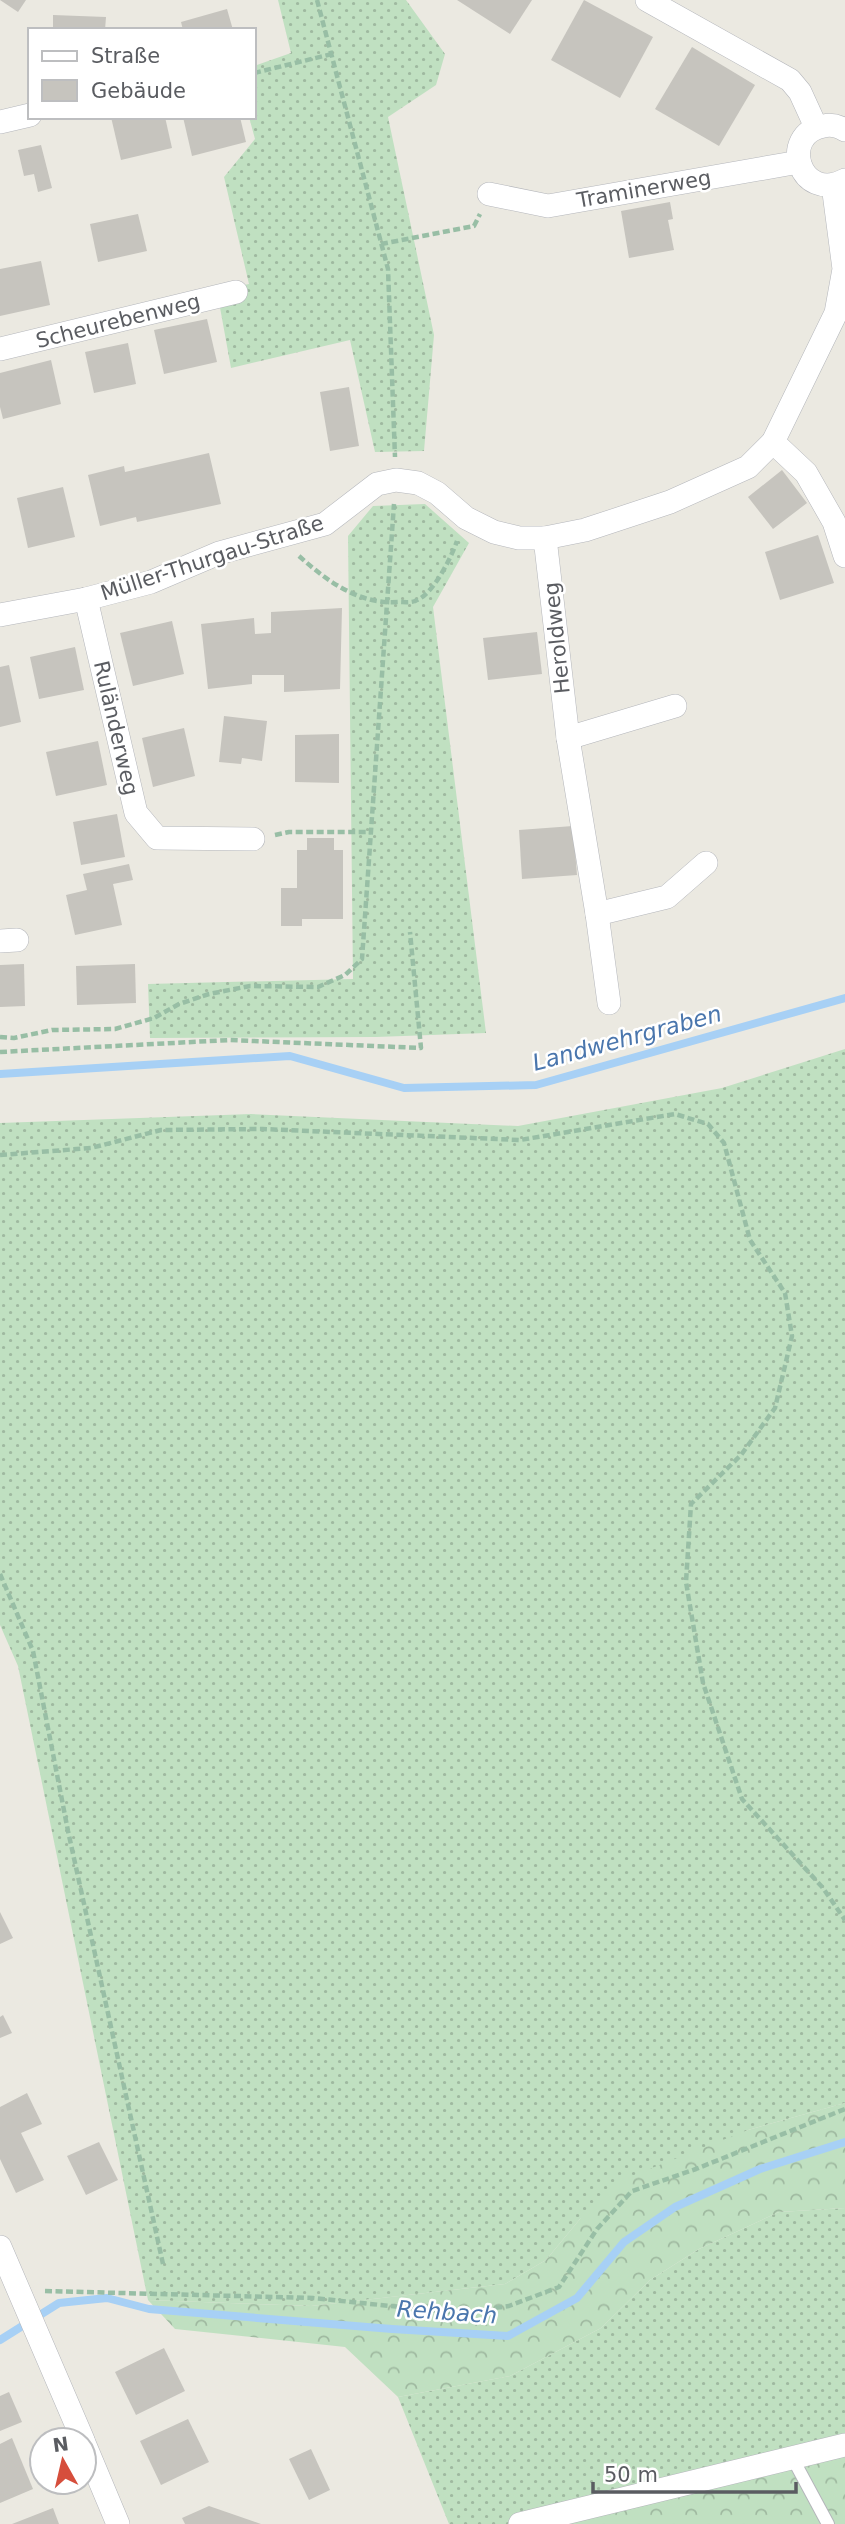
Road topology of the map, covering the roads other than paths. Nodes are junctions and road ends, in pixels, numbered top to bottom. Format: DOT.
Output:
graph roads {
  1 [pos="647,0"];
  2 [pos="28,116"];
  3 [pos="0,122"];
  4 [pos="816,127"];
  5 [pos="845,130"];
  6 [pos="799,162"];
  7 [pos="839,183"];
  8 [pos="489,194"];
  9 [pos="236,292"];
  10 [pos="0,349"];
  11 [pos="773,442"];
  12 [pos="545,538"];
  13 [pos="845,556"];
  14 [pos="86,599"];
  15 [pos="0,615"];
  16 [pos="675,706"];
  17 [pos="568,738"];
  18 [pos="253,839"];
  19 [pos="706,863"];
  20 [pos="597,914"];
  21 [pos="609,1003"];
  22 [pos="0,2247"];
  23 [pos="77,2426"];
  24 [pos="845,2445"];
  25 [pos="793,2459"];
  26 [pos="98,2477"];
  27 [pos="118,2524"];
  28 [pos="520,2524"];
  29 [pos="828,2524"];
  1 -- 4 [label="street"];
  2 -- 3 [label="street"];
  4 -- 5 [label="street"];
  4 -- 6 [label="street"];
  6 -- 7 [label="street"];
  6 -- 8 [label="street, Traminerweg"];
  7 -- 11 [label="street"];
  9 -- 10 [label="street, Scheurebenweg"];
  11 -- 12 [label="street"];
  11 -- 13 [label="street"];
  12 -- 14 [label="street, Müller-Thurgau-Straße"];
  12 -- 17 [label="street, Heroldweg"];
  14 -- 15 [label="street, Müller-Thurgau-Straße"];
  14 -- 18 [label="street, Ruländerweg"];
  16 -- 17 [label="street"];
  17 -- 20 [label="street, Heroldweg"];
  19 -- 20 [label="street"];
  20 -- 21 [label="street, Heroldweg"];
  22 -- 23 [label="street"];
  24 -- 25 [label="street"];
  25 -- 28 [label="street"];
  25 -- 29 [label="lane"];
  26 -- 27 [label="street"];
}
